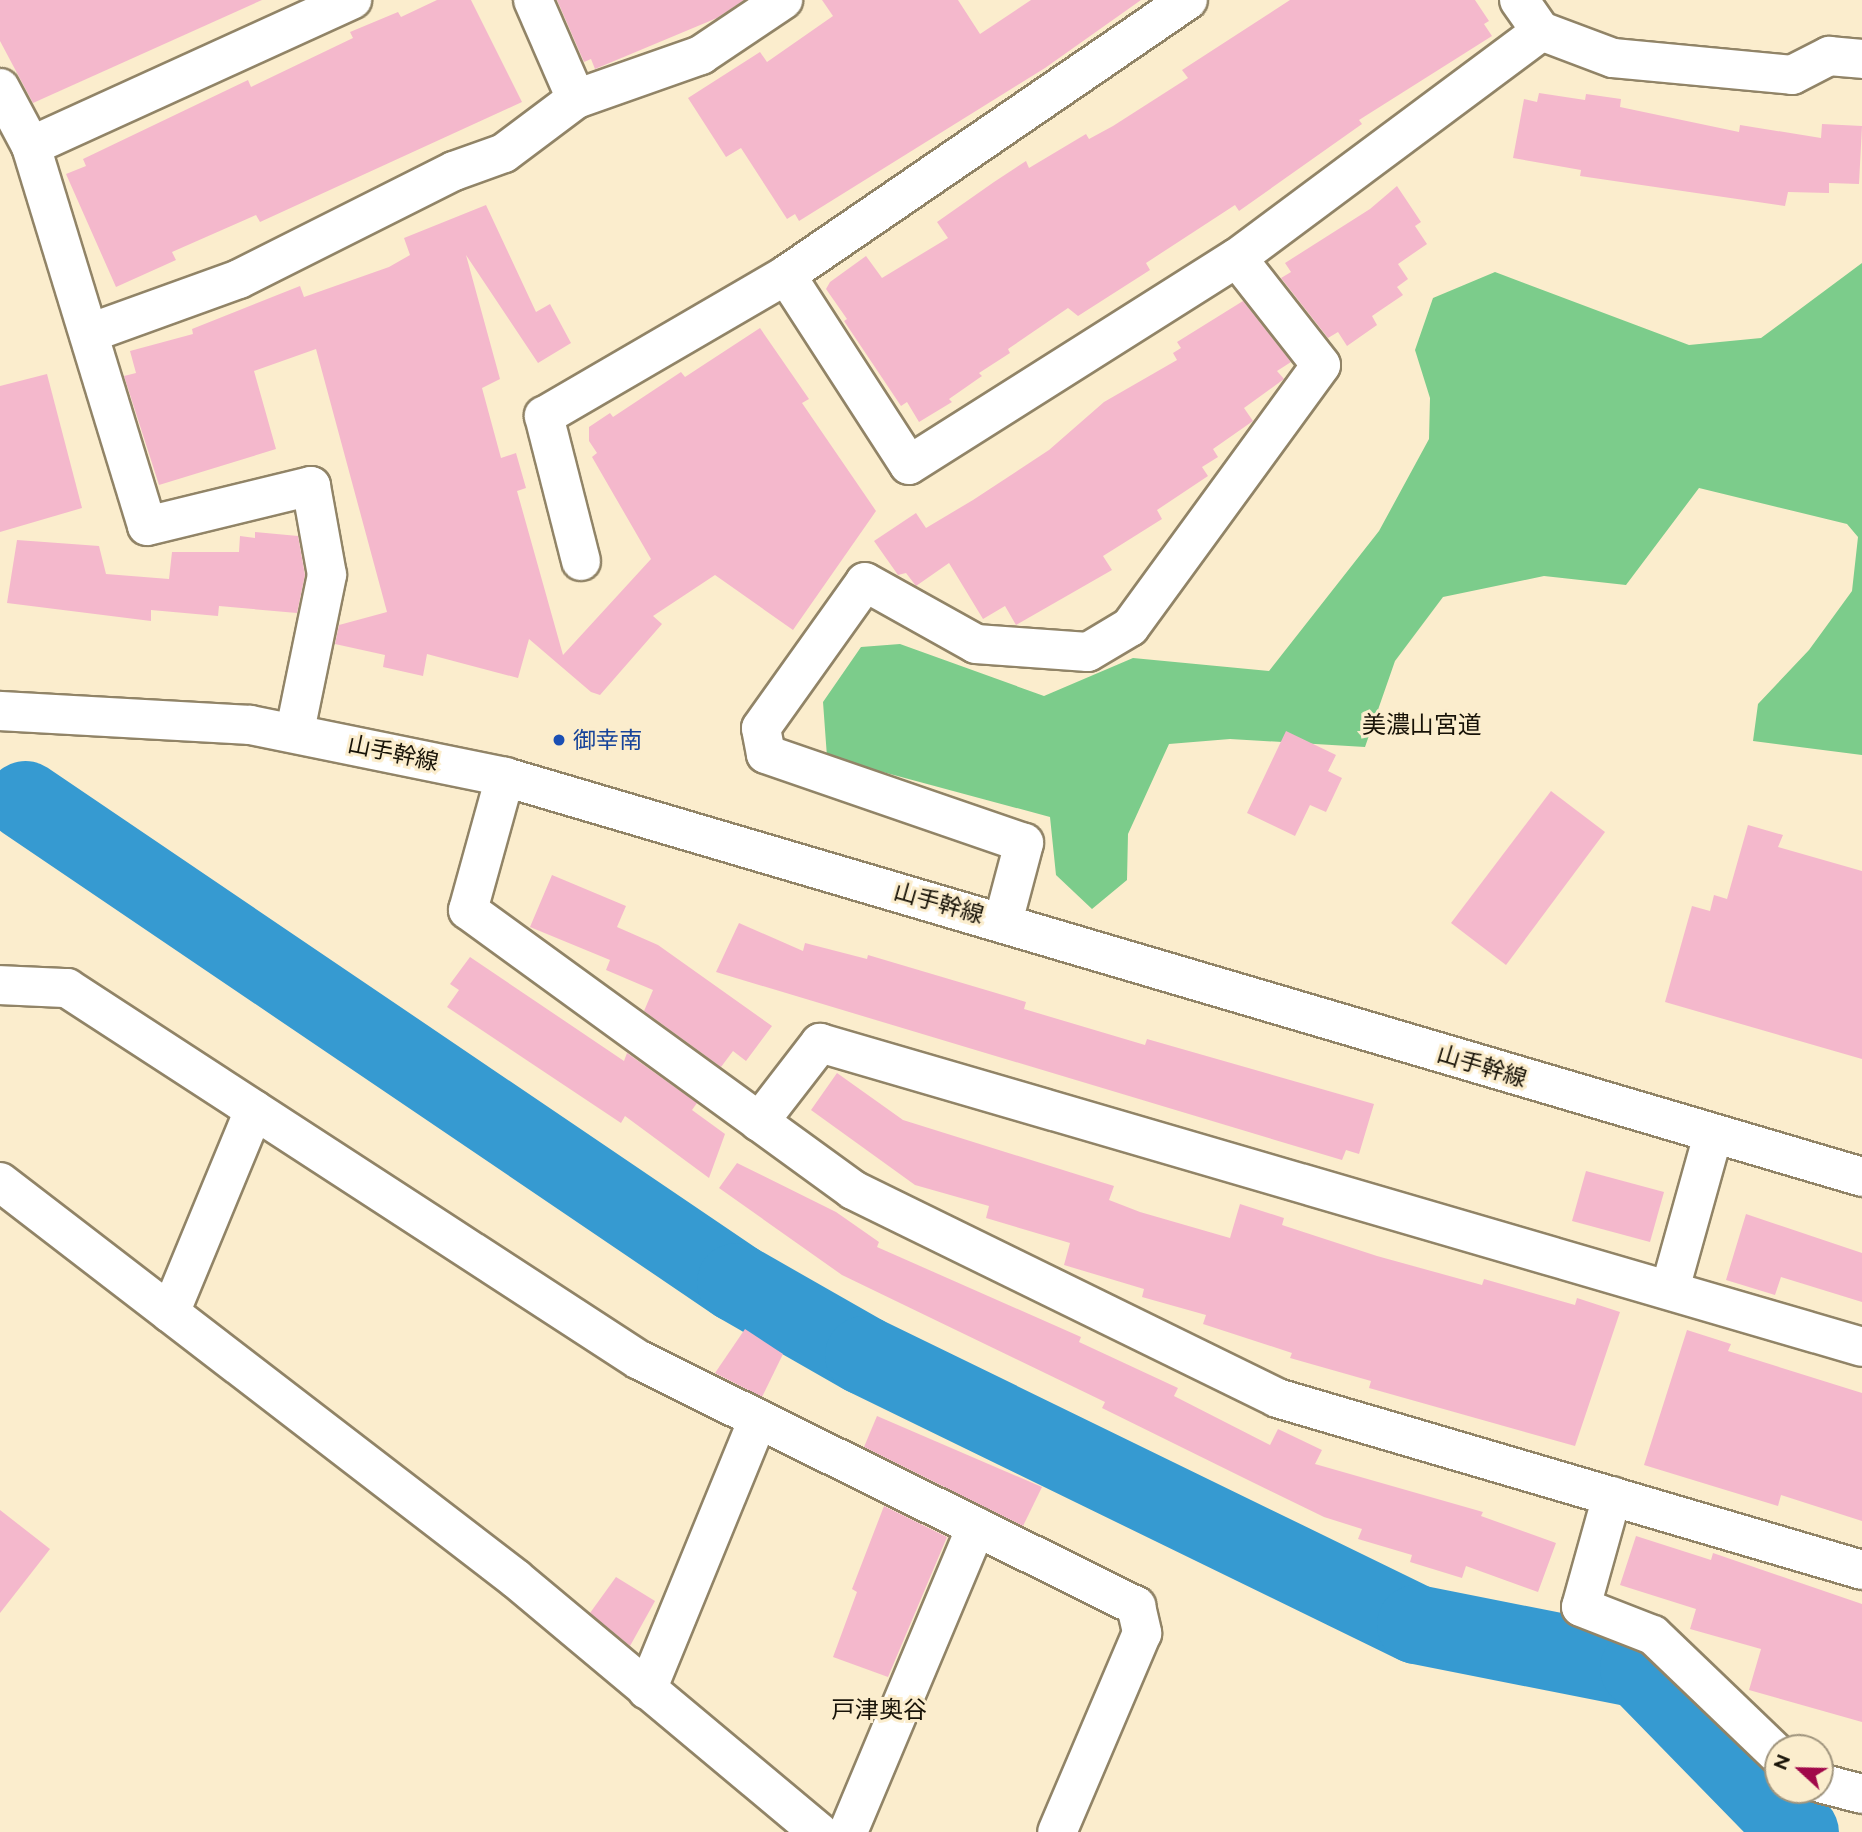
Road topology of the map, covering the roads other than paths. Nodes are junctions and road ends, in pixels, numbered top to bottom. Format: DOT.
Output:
graph roads {
  1 [pos="352,0"];
  2 [pos="533,0"];
  3 [pos="783,0"];
  4 [pos="1188,0"];
  5 [pos="1519,0"];
  6 [pos="1541,31"];
  7 [pos="1862,59"];
  8 [pos="0,88"];
  9 [pos="576,99"];
  10 [pos="31,146"];
  11 [pos="1237,258"];
  12 [pos="786,275"];
  13 [pos="90,332"];
  14 [pos="581,562"];
  15 [pos="0,711"];
  16 [pos="295,732"];
  17 [pos="505,777"];
  18 [pos="1003,922"];
  19 [pos="0,985"];
  20 [pos="254,1110"];
  21 [pos="759,1122"];
  22 [pos="1713,1135"];
  23 [pos="1862,1177"];
  24 [pos="0,1182"];
  25 [pos="1670,1289"];
  26 [pos="170,1313"];
  27 [pos="1862,1347"];
  28 [pos="758,1419"];
  29 [pos="1612,1496"];
  30 [pos="976,1527"];
  31 [pos="1862,1570"];
  32 [pos="648,1690"];
  33 [pos="1764,1742"];
  34 [pos="1834,1787"];
  35 [pos="1862,1794"];
  36 [pos="819,1832"];
  37 [pos="848,1832"];
  38 [pos="1057,1832"];
  1 -- 10 [label="street"];
  2 -- 9 [label="street"];
  3 -- 9 [label="street"];
  4 -- 12 [label="street"];
  5 -- 6 [label="street"];
  6 -- 7 [label="street"];
  6 -- 11 [label="street"];
  8 -- 10 [label="street"];
  9 -- 13 [label="street"];
  10 -- 13 [label="street"];
  11 -- 12 [label="street"];
  11 -- 18 [label="street"];
  12 -- 14 [label="street"];
  13 -- 16 [label="street"];
  15 -- 16 [label="street, 山手幹線"];
  16 -- 17 [label="street, 山手幹線"];
  17 -- 18 [label="street, 山手幹線"];
  17 -- 21 [label="street"];
  18 -- 22 [label="street, 山手幹線"];
  19 -- 20 [label="street"];
  20 -- 26 [label="street"];
  20 -- 28 [label="street"];
  21 -- 25 [label="street"];
  21 -- 29 [label="street"];
  22 -- 23 [label="street, 山手幹線"];
  22 -- 25 [label="street"];
  24 -- 26 [label="street"];
  25 -- 27 [label="street"];
  26 -- 32 [label="street"];
  28 -- 30 [label="street"];
  28 -- 32 [label="street"];
  29 -- 31 [label="street"];
  29 -- 33 [label="street"];
  30 -- 37 [label="street"];
  30 -- 38 [label="street"];
  32 -- 36 [label="street"];
  34 -- 35 [label="street"];
}
